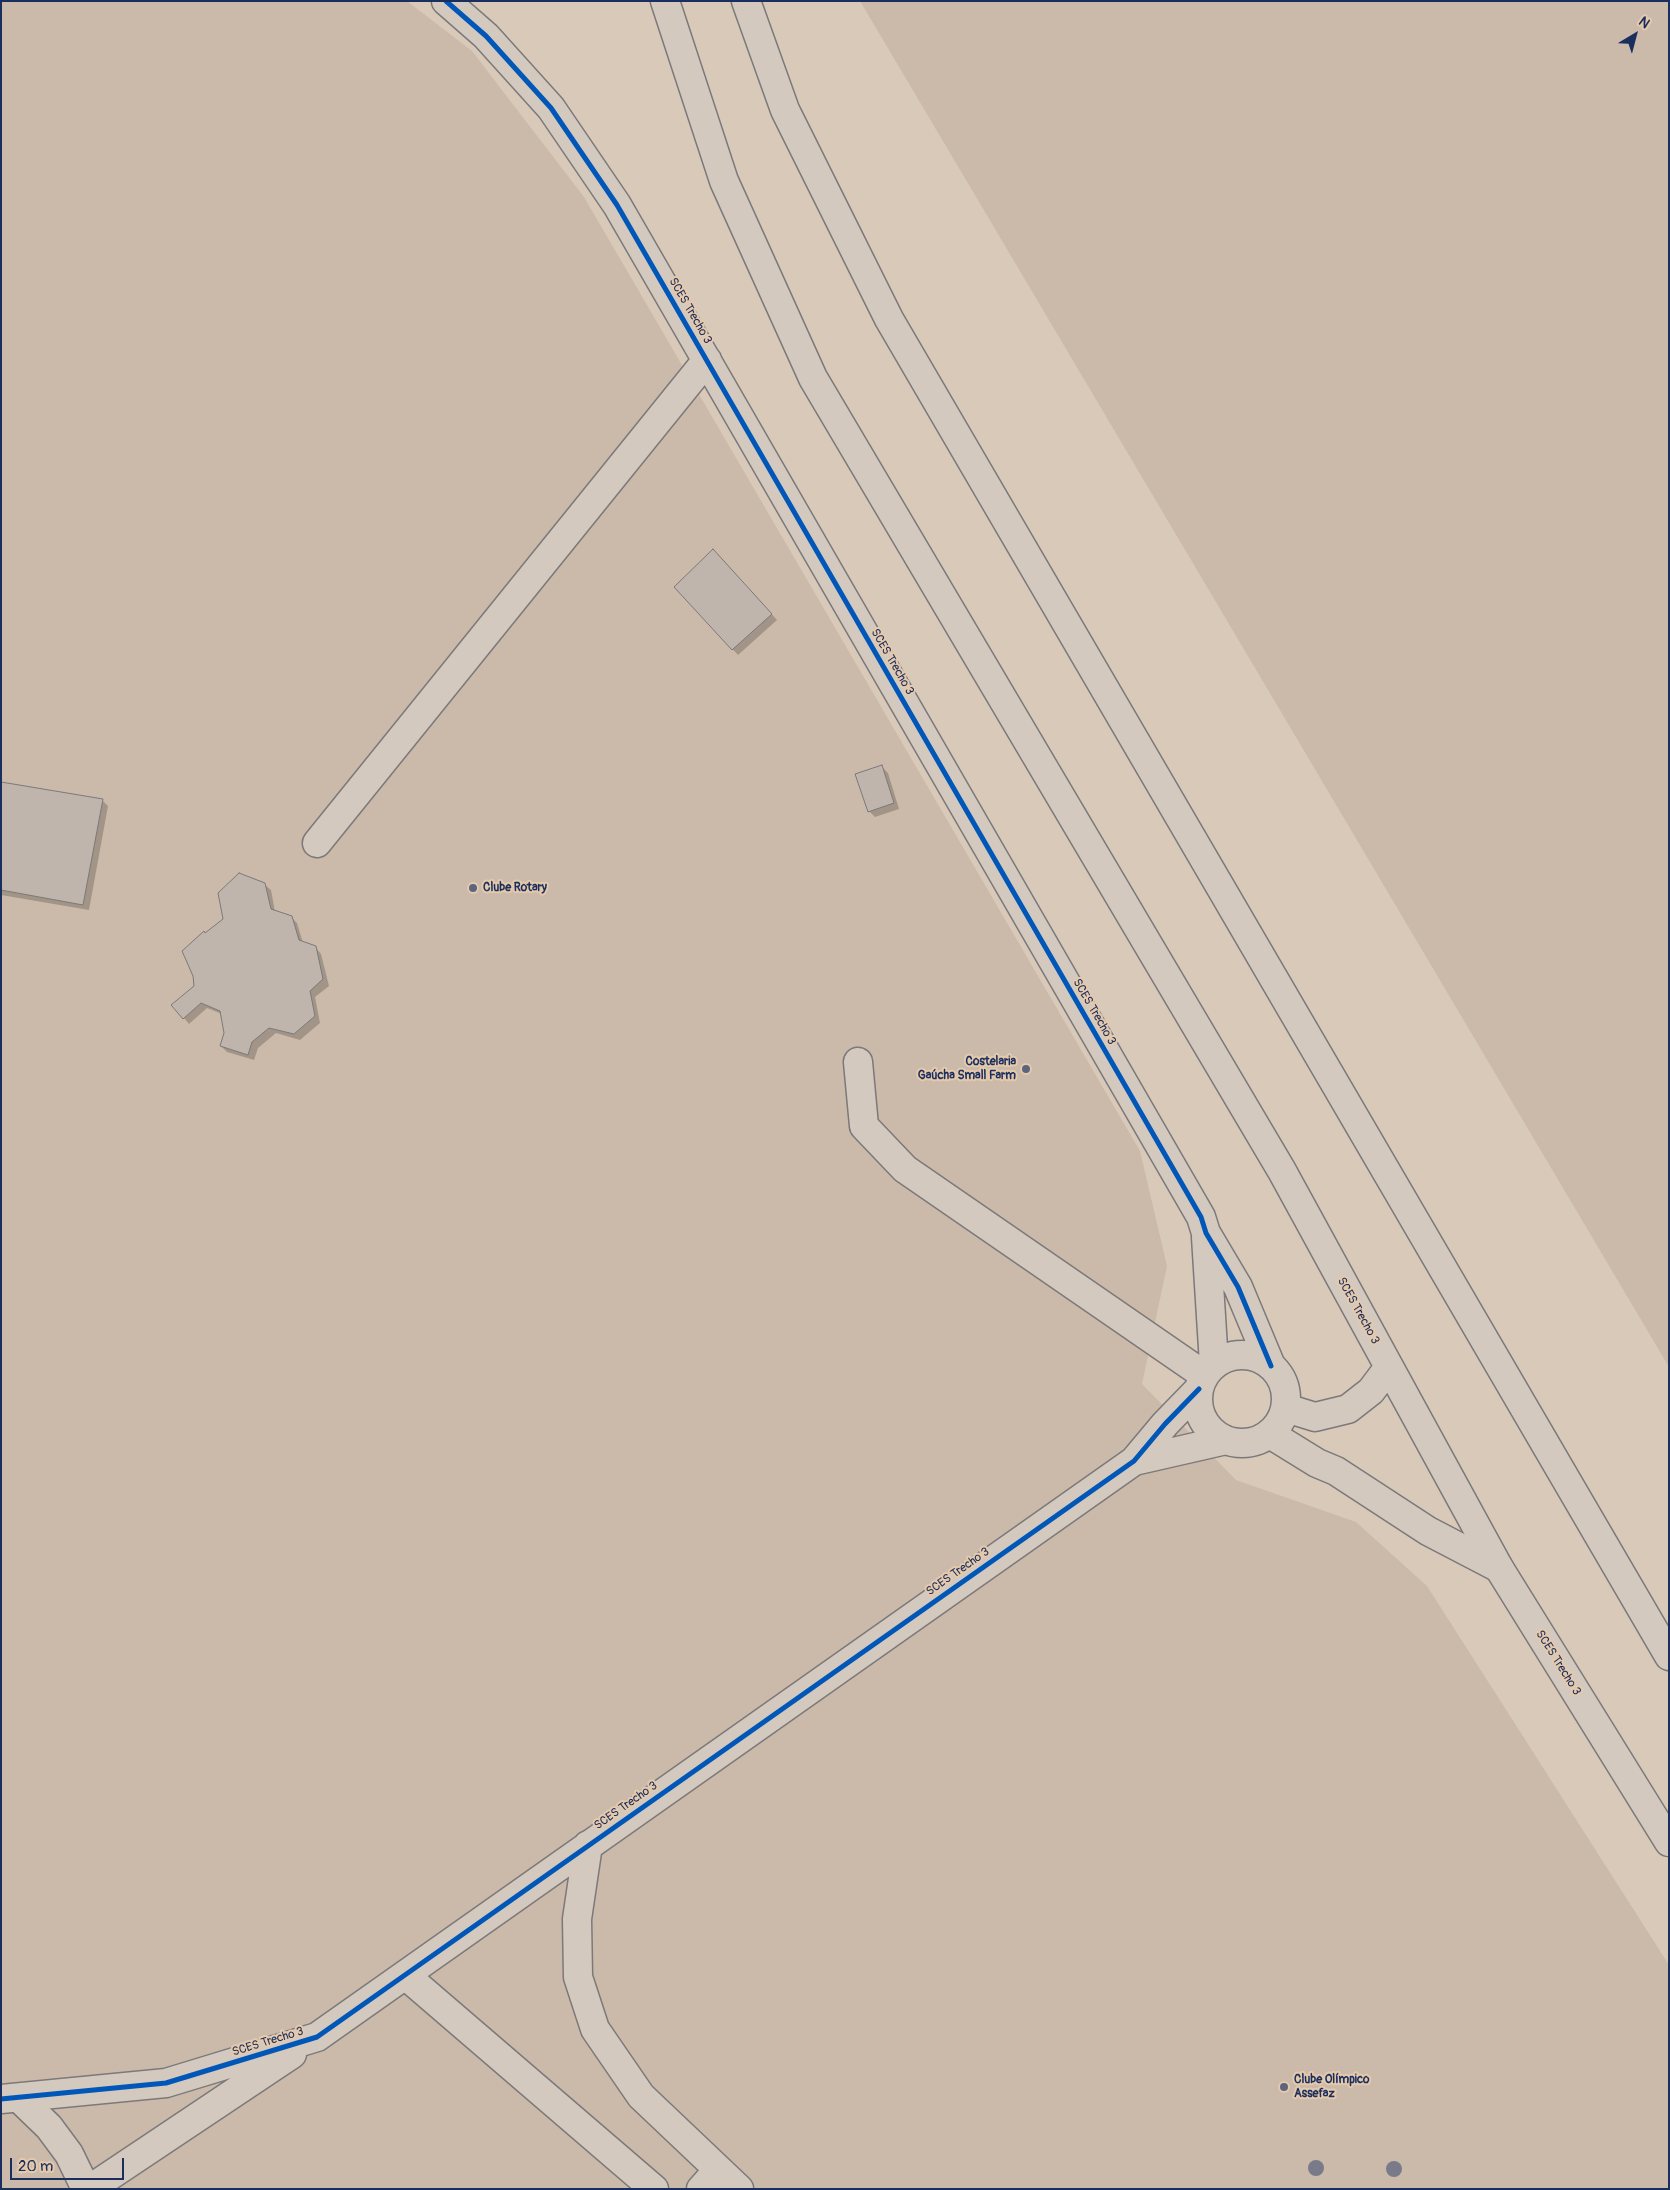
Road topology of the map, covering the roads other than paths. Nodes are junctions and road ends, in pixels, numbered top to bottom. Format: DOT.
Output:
graph roads {
  1 [pos="446,1"];
  2 [pos="665,1"];
  3 [pos="746,1"];
  4 [pos="707,360"];
  5 [pos="317,843"];
  6 [pos="858,1062"];
  7 [pos="1206,1233"];
  8 [pos="1271,1366"];
  9 [pos="1389,1367"];
  10 [pos="1205,1376"];
  11 [pos="1286,1408"];
  12 [pos="1270,1434"];
  13 [pos="1226,1440"];
  14 [pos="1134,1460"];
  15 [pos="1500,1568"];
  16 [pos="1669,1656"];
  17 [pos="1669,1842"];
  18 [pos="588,1845"];
  19 [pos="405,1975"];
  20 [pos="316,2038"];
  21 [pos="10,2099"];
  22 [pos="710,2180"];
  23 [pos="88,2189"];
  24 [pos="654,2189"];
  25 [pos="739,2189"];
  1 -- 4 [label="main road, SCES Trecho 3"];
  2 -- 9 [label="main road, SCES Trecho 3"];
  3 -- 16 [label="main road"];
  4 -- 5 [label="main road"];
  4 -- 7 [label="main road, SCES Trecho 3"];
  6 -- 10 [label="main road"];
  7 -- 8 [label="main road, SCES Trecho 3"];
  7 -- 10 [label="main road, SCES Trecho 3"];
  8 -- 10 [label="main road"];
  8 -- 11 [label="main road"];
  9 -- 11 [label="main road"];
  9 -- 15 [label="main road, SCES Trecho 3"];
  10 -- 13 [label="main road"];
  10 -- 14 [label="main road, SCES Trecho 3"];
  11 -- 12 [label="main road"];
  12 -- 13 [label="main road"];
  12 -- 15 [label="main road"];
  13 -- 14 [label="main road, SCES Trecho 3"];
  14 -- 18 [label="main road, SCES Trecho 3"];
  15 -- 17 [label="main road, SCES Trecho 3"];
  18 -- 19 [label="main road, SCES Trecho 3"];
  18 -- 22 [label="main road"];
  19 -- 20 [label="main road, SCES Trecho 3"];
  19 -- 24 [label="main road"];
  20 -- 21 [label="main road, SCES Trecho 3"];
  20 -- 23 [label="main road, SCES Trecho 3"];
  21 -- 23 [label="main road"];
  22 -- 25 [label="main road"];
}
